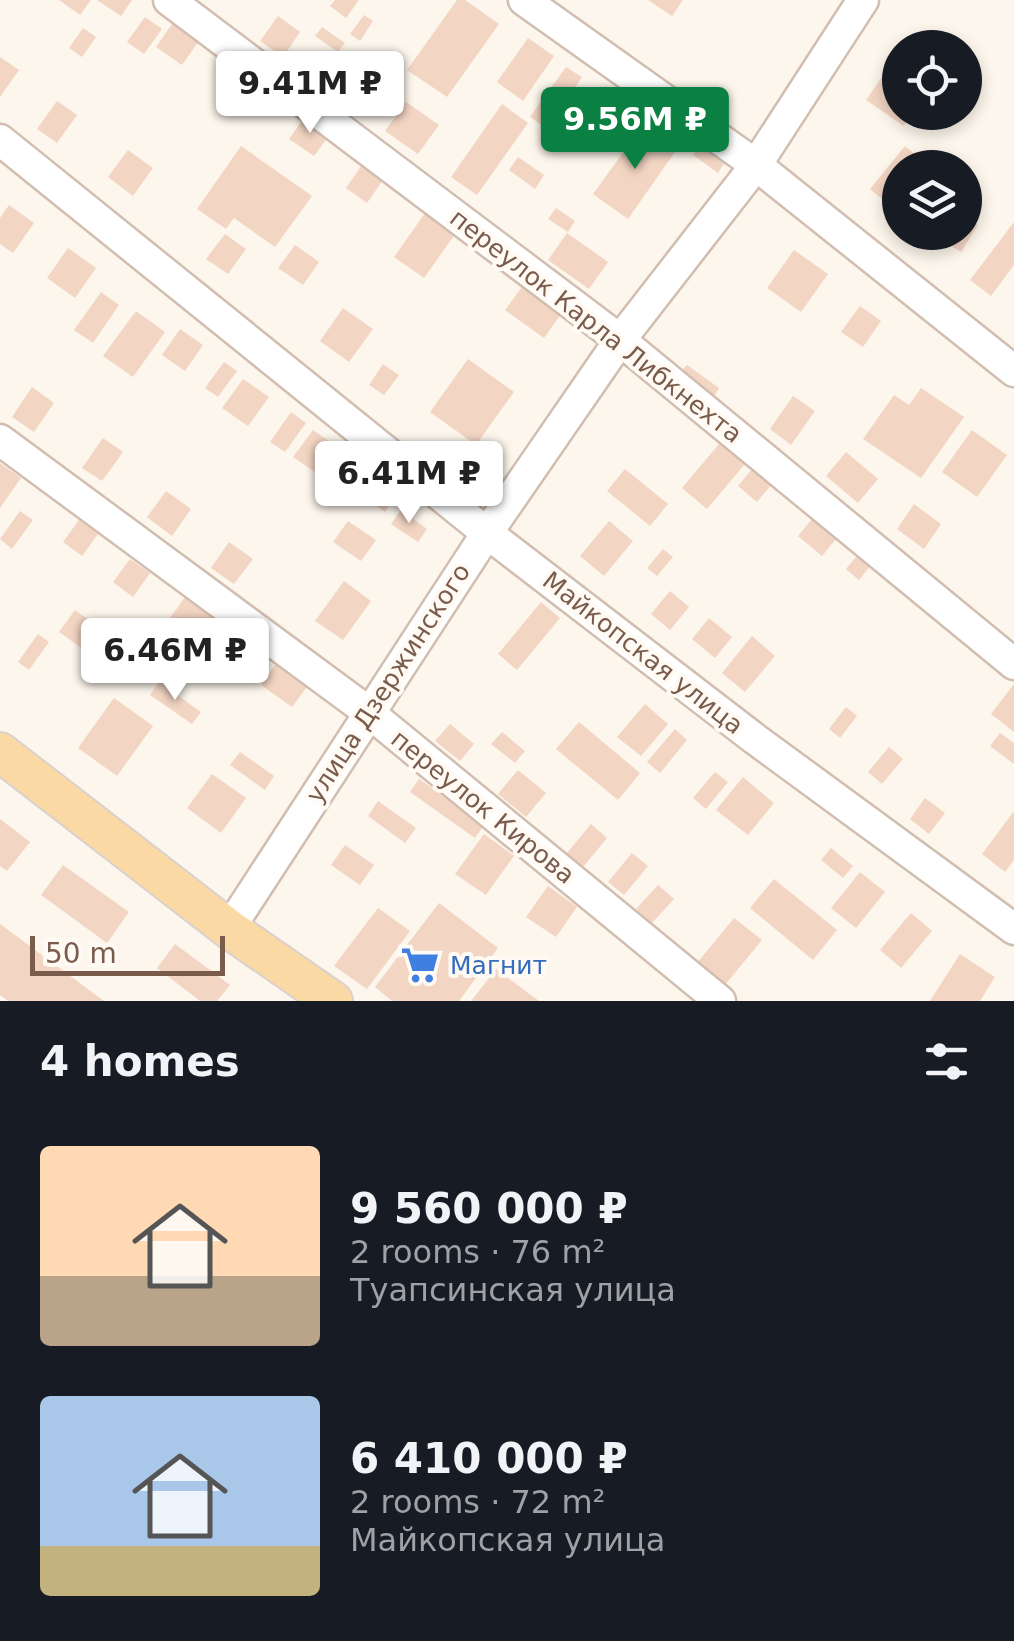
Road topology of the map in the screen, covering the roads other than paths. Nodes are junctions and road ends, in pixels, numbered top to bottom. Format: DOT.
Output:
graph roads {
  1 [pos="169,0"];
  2 [pos="524,0"];
  3 [pos="862,0"];
  4 [pos="0,140"];
  5 [pos="756,165"];
  6 [pos="620,340"];
  7 [pos="1014,370"];
  8 [pos="0,440"];
  9 [pos="488,532"];
  10 [pos="1014,664"];
  11 [pos="366,712"];
  12 [pos="0,752"];
  13 [pos="228,929"];
  14 [pos="1014,929"];
  15 [pos="332,1001"];
  16 [pos="720,1001"];
  1 -- 6 [label="street, переулок Карла Либкнехта"];
  2 -- 5 [label="street"];
  3 -- 5 [label="street, улица Дзержинского"];
  4 -- 9 [label="street, Майкопская улица"];
  5 -- 6 [label="street, улица Дзержинского"];
  5 -- 7 [label="street"];
  6 -- 9 [label="street, улица Дзержинского"];
  6 -- 10 [label="street, переулок Карла Либкнехта"];
  8 -- 11 [label="street, переулок Кирова"];
  9 -- 11 [label="street, улица Дзержинского"];
  9 -- 14 [label="street, Майкопская улица"];
  11 -- 13 [label="street, улица Дзержинского"];
  11 -- 16 [label="street, переулок Кирова"];
  12 -- 13 [label="main road"];
  13 -- 15 [label="main road"];
}
